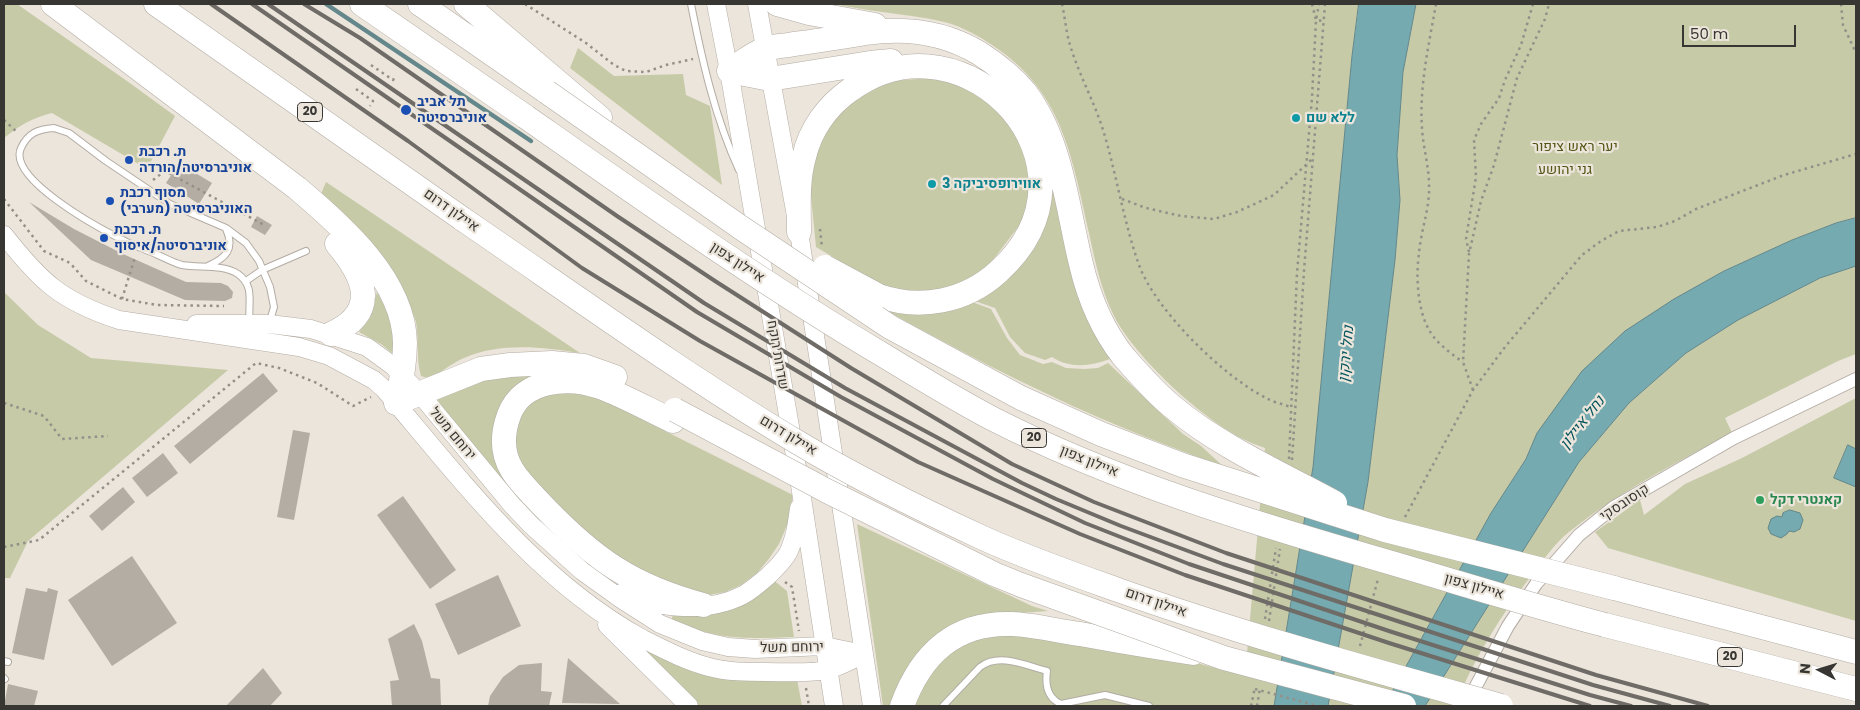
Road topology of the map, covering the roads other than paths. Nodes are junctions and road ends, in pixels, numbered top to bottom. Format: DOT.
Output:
graph roads {
  1 [pos="53,4"];
  2 [pos="156,4"];
  3 [pos="362,4"];
  4 [pos="420,4"];
  5 [pos="466,4"];
  6 [pos="691,4"];
  7 [pos="716,4"];
  8 [pos="757,4"];
  9 [pos="777,4"];
  10 [pos="919,31"];
  11 [pos="765,49"];
  12 [pos="729,72"];
  13 [pos="770,79"];
  14 [pos="551,86"];
  15 [pos="995,93"];
  16 [pos="276,172"];
  17 [pos="682,186"];
  18 [pos="750,194"];
  19 [pos="226,228"];
  20 [pos="799,232"];
  21 [pos="4,235"];
  22 [pos="306,251"];
  23 [pos="208,266"];
  24 [pos="262,270"];
  25 [pos="246,281"];
  26 [pos="250,315"];
  27 [pos="269,324"];
  28 [pos="154,325"];
  29 [pos="331,334"];
  30 [pos="255,341"];
  31 [pos="1856,379"];
  32 [pos="394,389"];
  33 [pos="420,394"];
  34 [pos="674,415"];
  35 [pos="800,485"];
  36 [pos="1385,530"];
  37 [pos="582,571"];
  38 [pos="582,600"];
  39 [pos="703,605"];
  40 [pos="824,646"];
  41 [pos="1856,652"];
  42 [pos="864,654"];
  43 [pos="1224,658"];
  44 [pos="828,670"];
  45 [pos="1856,689"];
  46 [pos="689,706"];
  47 [pos="834,706"];
  48 [pos="872,706"];
  49 [pos="902,706"];
  50 [pos="943,706"];
  51 [pos="1149,706"];
  52 [pos="1404,706"];
  53 [pos="1466,706"];
  54 [pos="1501,706"];
  1 -- 16 [label="highway"];
  2 -- 54 [label="highway, איילון דרום / 20, bridge"];
  3 -- 45 [label="highway, איילון צפון / 20, bridge"];
  4 -- 14 [label="highway, 20"];
  5 -- 14 [label="highway"];
  6 -- 18 [label="lane"];
  7 -- 12 [label="main road, שדרות רוקח"];
  8 -- 11 [label="main road"];
  9 -- 10 [label="highway"];
  10 -- 11 [label="highway"];
  10 -- 36 [label="highway, bridge"];
  11 -- 12 [label="highway"];
  11 -- 13 [label="main road"];
  12 -- 13 [label="highway"];
  12 -- 18 [label="main road, שדרות רוקח"];
  13 -- 15 [label="highway"];
  13 -- 20 [label="main road"];
  14 -- 17 [label="highway, 20, bridge"];
  15 -- 17 [label="highway, bridge"];
  15 -- 20 [label="highway"];
  16 -- 29 [label="highway"];
  16 -- 32 [label="highway"];
  17 -- 36 [label="highway, 20, bridge"];
  18 -- 35 [label="main road, שדרות רוקח"];
  19 -- 23 [label="lane"];
  19 -- 23 [label="lane"];
  19 -- 24 [label="lane"];
  20 -- 42 [label="main road"];
  21 -- 28 [label="main road, ירוחם משל"];
  22 -- 24 [label="lane"];
  23 -- 25 [label="lane"];
  24 -- 25 [label="lane"];
  24 -- 27 [label="lane"];
  25 -- 26 [label="lane"];
  26 -- 27 [label="main road, ירוחם משל"];
  26 -- 28 [label="main road, ירוחם משל"];
  26 -- 30 [label="lane"];
  27 -- 29 [label="main road, ירוחם משל"];
  27 -- 30 [label="lane"];
  28 -- 30 [label="main road, ירוחם משל"];
  29 -- 32 [label="main road, ירוחם משל"];
  30 -- 32 [label="main road, ירוחם משל"];
  31 -- 53 [label="street, קוסובסקי"];
  32 -- 33 [label="highway"];
  32 -- 38 [label="main road, ירוחם משל"];
  33 -- 34 [label="highway"];
  33 -- 37 [label="main road, ירוחם משל"];
  34 -- 39 [label="highway"];
  34 -- 43 [label="highway, bridge"];
  35 -- 39 [label="main road"];
  35 -- 40 [label="main road, שדרות רוקח"];
  36 -- 41 [label="highway, 20, bridge"];
  37 -- 39 [label="main road"];
  37 -- 40 [label="main road, ירוחם משל"];
  38 -- 44 [label="main road, ירוחם משל"];
  38 -- 46 [label="main road"];
  40 -- 42 [label="main road, ירוחם משל"];
  40 -- 44 [label="main road, שדרות רוקח"];
  42 -- 44 [label="main road, ירוחם משל"];
  42 -- 48 [label="main road"];
  43 -- 49 [label="highway, bridge"];
  43 -- 52 [label="highway, bridge"];
  44 -- 47 [label="main road, שדרות רוקח"];
  50 -- 51 [label="lane"];
}
